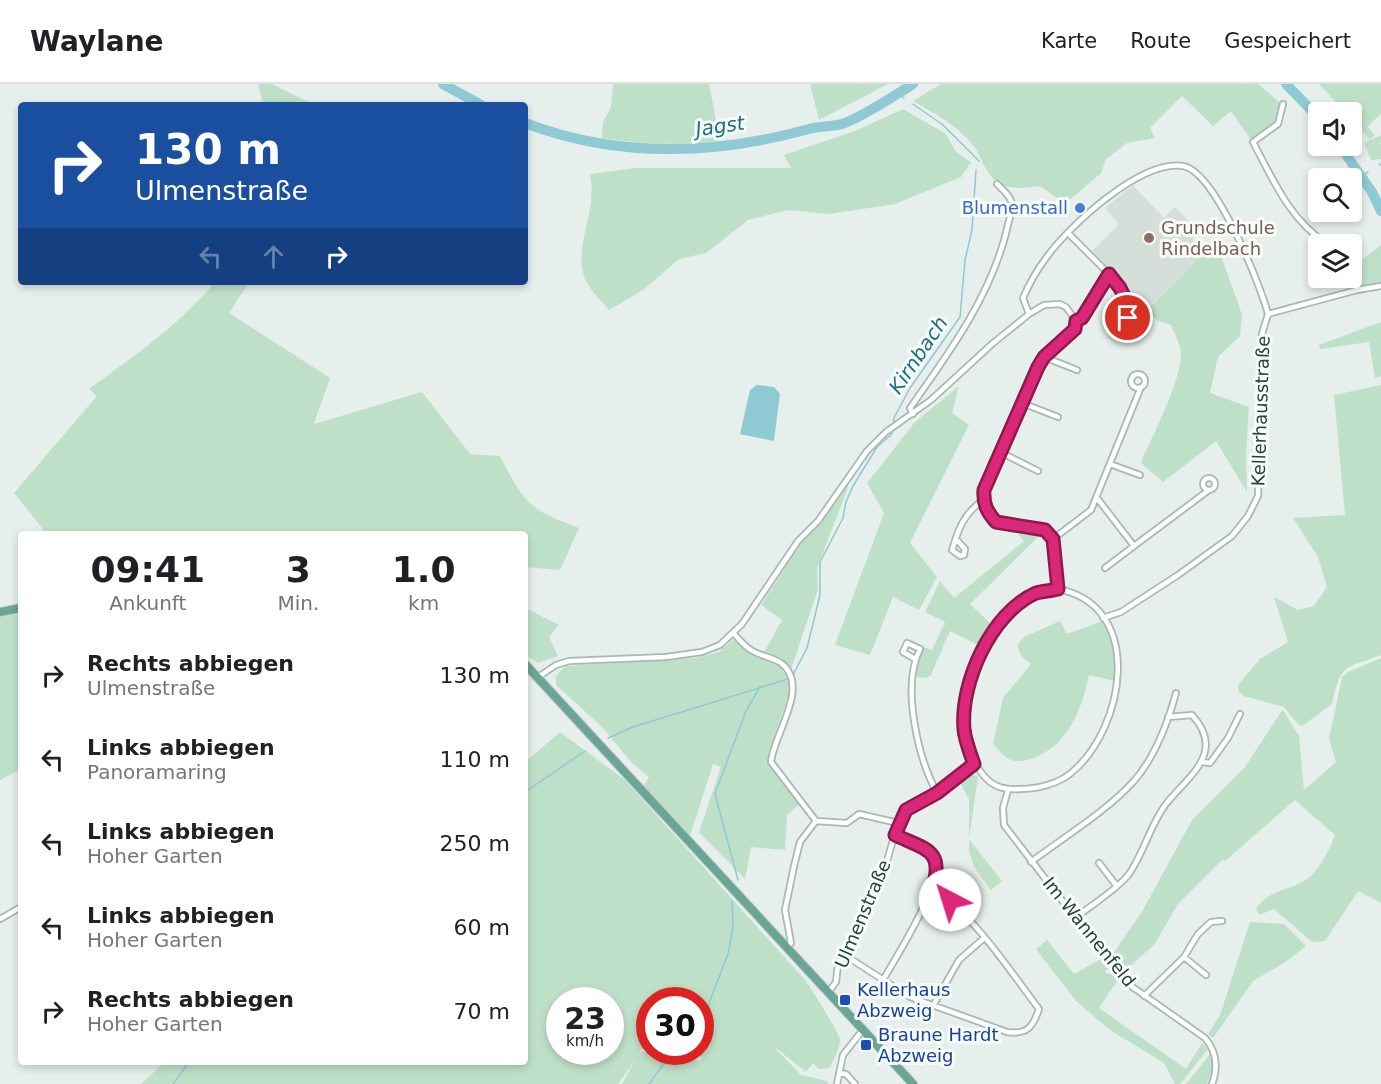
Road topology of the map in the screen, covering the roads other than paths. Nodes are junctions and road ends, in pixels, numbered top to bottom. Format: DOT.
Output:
graph roads {
  1 [pos="1283,104"];
  2 [pos="997,184"];
  3 [pos="1068,234"];
  4 [pos="1314,234"];
  5 [pos="1109,274"];
  6 [pos="1381,286"];
  7 [pos="1357,290"];
  8 [pos="1131,310"];
  9 [pos="1029,314"];
  10 [pos="1268,314"];
  11 [pos="1076,321"];
  12 [pos="1044,357"];
  13 [pos="1077,370"];
  14 [pos="1141,387"];
  15 [pos="1022,403"];
  16 [pos="913,414"];
  17 [pos="1058,417"];
  18 [pos="1000,452"];
  19 [pos="1110,464"];
  20 [pos="1038,471"];
  21 [pos="1140,475"];
  22 [pos="1209,490"];
  23 [pos="1097,498"];
  24 [pos="983,500"];
  25 [pos="956,539"];
  26 [pos="1053,539"];
  27 [pos="1134,546"];
  28 [pos="1105,568"];
  29 [pos="1058,589"];
  30 [pos="18,609"];
  31 [pos="0,612"];
  32 [pos="1103,618"];
  33 [pos="734,634"];
  34 [pos="915,659"];
  35 [pos="528,667"];
  36 [pos="538,676"];
  37 [pos="1176,693"];
  38 [pos="1240,714"];
  39 [pos="1168,717"];
  40 [pos="1202,762"];
  41 [pos="974,764"];
  42 [pos="1008,790"];
  43 [pos="937,793"];
  44 [pos="816,821"];
  45 [pos="898,823"];
  46 [pos="895,835"];
  47 [pos="1031,862"];
  48 [pos="1099,863"];
  49 [pos="1116,885"];
  50 [pos="932,890"];
  51 [pos="18,909"];
  52 [pos="1075,918"];
  53 [pos="0,919"];
  54 [pos="1222,921"];
  55 [pos="983,939"];
  56 [pos="787,948"];
  57 [pos="843,954"];
  58 [pos="1184,957"];
  59 [pos="1206,975"];
  60 [pos="883,980"];
  61 [pos="828,993"];
  62 [pos="1144,996"];
  63 [pos="933,1006"];
  64 [pos="862,1031"];
  65 [pos="838,1073"];
  66 [pos="837,1084"];
  67 [pos="855,1084"];
  68 [pos="913,1084"];
  69 [pos="1212,1084"];
  1 -- 4 [label="street"];
  2 -- 16 [label="street"];
  3 -- 5 [label="street"];
  3 -- 9 [label="street"];
  3 -- 10 [label="street"];
  5 -- 8 [label="street"];
  5 -- 11 [label="street"];
  6 -- 7 [label="street, Kellerhausstraße"];
  7 -- 10 [label="street, Kellerhausstraße"];
  9 -- 11 [label="street"];
  9 -- 16 [label="street"];
  10 -- 32 [label="street, Kellerhausstraße"];
  11 -- 12 [label="street"];
  12 -- 13 [label="street"];
  12 -- 15 [label="street"];
  14 -- 19 [label="street"];
  15 -- 17 [label="street"];
  15 -- 18 [label="street"];
  16 -- 33 [label="street"];
  18 -- 20 [label="street"];
  18 -- 24 [label="street"];
  19 -- 21 [label="street"];
  19 -- 23 [label="street"];
  22 -- 27 [label="street"];
  23 -- 26 [label="street"];
  23 -- 27 [label="street"];
  24 -- 25 [label="street"];
  24 -- 26 [label="street"];
  26 -- 29 [label="street"];
  27 -- 28 [label="street"];
  29 -- 32 [label="street"];
  29 -- 41 [label="street"];
  30 -- 31 [label="main road"];
  32 -- 42 [label="street"];
  33 -- 36 [label="street"];
  33 -- 44 [label="street"];
  34 -- 43 [label="street"];
  35 -- 36 [label="main road"];
  36 -- 56 [label="main road"];
  37 -- 39 [label="street"];
  38 -- 40 [label="street"];
  39 -- 40 [label="street"];
  39 -- 47 [label="street"];
  40 -- 49 [label="street"];
  41 -- 42 [label="street"];
  41 -- 43 [label="street"];
  42 -- 47 [label="street, Im Wannenfeld"];
  43 -- 45 [label="street"];
  44 -- 45 [label="street"];
  44 -- 56 [label="street"];
  45 -- 46 [label="street, Ulmenstraße"];
  46 -- 50 [label="street"];
  46 -- 57 [label="street, Ulmenstraße"];
  47 -- 52 [label="street, Im Wannenfeld"];
  48 -- 49 [label="street"];
  49 -- 52 [label="street"];
  50 -- 55 [label="street"];
  50 -- 60 [label="street"];
  51 -- 53 [label="street"];
  52 -- 62 [label="street, Im Wannenfeld"];
  54 -- 58 [label="street"];
  55 -- 63 [label="street"];
  55 -- 63 [label="street"];
  56 -- 61 [label="main road"];
  57 -- 60 [label="street"];
  57 -- 61 [label="street, Ulmenstraße"];
  58 -- 59 [label="street"];
  58 -- 62 [label="street"];
  60 -- 63 [label="street"];
  61 -- 64 [label="main road"];
  62 -- 69 [label="street, Im Wannenfeld"];
  64 -- 65 [label="street"];
  64 -- 68 [label="main road"];
  65 -- 66 [label="street"];
  65 -- 67 [label="street"];
}
